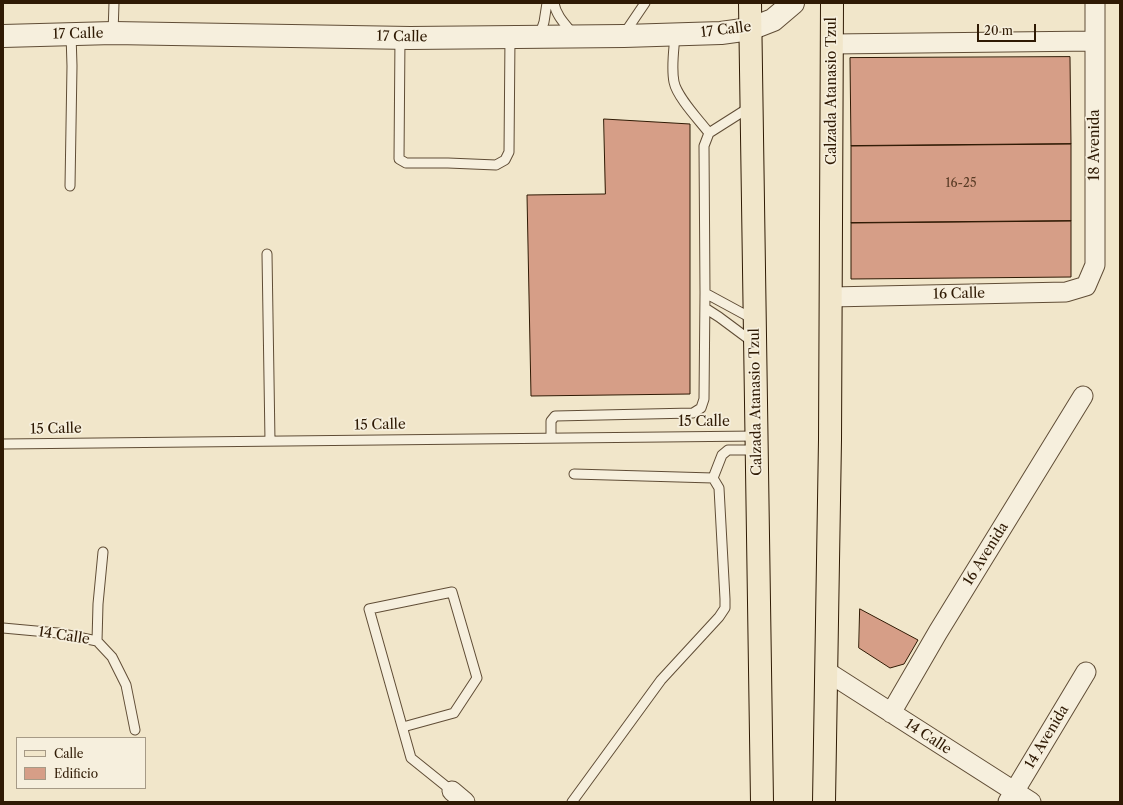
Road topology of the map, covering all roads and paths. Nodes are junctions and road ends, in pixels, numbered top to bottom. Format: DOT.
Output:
graph roads {
  1 [pos="114,3"];
  2 [pos="547,3"];
  3 [pos="554,3"];
  4 [pos="645,3"];
  5 [pos="750,3"];
  6 [pos="793,3"];
  7 [pos="832,3"];
  8 [pos="1095,3"];
  9 [pos="750,29"];
  10 [pos="113,33"];
  11 [pos="71,34"];
  12 [pos="675,34"];
  13 [pos="3,36"];
  14 [pos="575,36"];
  15 [pos="624,36"];
  16 [pos="400,37"];
  17 [pos="510,37"];
  18 [pos="539,37"];
  19 [pos="1095,41"];
  20 [pos="832,44"];
  21 [pos="752,106"];
  22 [pos="709,133"];
  23 [pos="70,186"];
  24 [pos="268,254"];
  25 [pos="1086,286"];
  26 [pos="705,292"];
  27 [pos="831,297"];
  28 [pos="705,308"];
  29 [pos="754,320"];
  30 [pos="755,344"];
  31 [pos="1083,396"];
  32 [pos="551,437"];
  33 [pos="270,441"];
  34 [pos="757,443"];
  35 [pos="3,444"];
  36 [pos="574,474"];
  37 [pos="713,478"];
  38 [pos="103,552"];
  39 [pos="3,628"];
  40 [pos="3,638"];
  41 [pos="97,641"];
  42 [pos="826,671"];
  43 [pos="1086,672"];
  44 [pos="891,713"];
  45 [pos="403,727"];
  46 [pos="135,730"];
  47 [pos="458,796"];
  48 [pos="1011,797"];
  49 [pos="572,802"];
  50 [pos="762,802"];
  51 [pos="824,802"];
  52 [pos="1031,802"];
  1 -- 10 [label="lane"];
  2 -- 18 [label="lane"];
  3 -- 14 [label="lane"];
  4 -- 15 [label="lane"];
  5 -- 9 [label="main road, Calzada Atanasio Tzul"];
  6 -- 9 [label="street, 17 Calle"];
  7 -- 20 [label="main road, Calzada Atanasio Tzul"];
  8 -- 19 [label="street, 18 Avenida"];
  9 -- 12 [label="street, 17 Calle"];
  9 -- 21 [label="main road, Calzada Atanasio Tzul"];
  10 -- 11 [label="street, 17 Calle"];
  10 -- 16 [label="street, 17 Calle"];
  11 -- 13 [label="street, 17 Calle"];
  11 -- 23 [label="lane"];
  12 -- 15 [label="street, 17 Calle"];
  12 -- 22 [label="lane"];
  14 -- 15 [label="street, 17 Calle"];
  14 -- 18 [label="street, 17 Calle"];
  16 -- 17 [label="street, 17 Calle"];
  16 -- 17 [label="lane"];
  17 -- 18 [label="street, 17 Calle"];
  19 -- 20 [label="street"];
  19 -- 25 [label="street, 18 Avenida"];
  20 -- 27 [label="main road, Calzada Atanasio Tzul"];
  21 -- 22 [label="lane"];
  21 -- 29 [label="main road, Calzada Atanasio Tzul"];
  22 -- 26 [label="lane"];
  24 -- 33 [label="lane"];
  25 -- 27 [label="street, 16 Calle"];
  26 -- 28 [label="lane"];
  26 -- 29 [label="lane"];
  27 -- 42 [label="main road, Calzada Atanasio Tzul"];
  28 -- 30 [label="lane"];
  28 -- 32 [label="lane"];
  29 -- 30 [label="main road, Calzada Atanasio Tzul"];
  30 -- 34 [label="main road, Calzada Atanasio Tzul"];
  31 -- 44 [label="street, 16 Avenida"];
  32 -- 33 [label="lane, 15 Calle"];
  32 -- 34 [label="lane, 15 Calle"];
  33 -- 35 [label="lane, 15 Calle"];
  34 -- 37 [label="lane"];
  34 -- 50 [label="main road, Calzada Atanasio Tzul"];
  36 -- 37 [label="lane"];
  37 -- 49 [label="lane"];
  38 -- 41 [label="lane"];
  39 -- 40 [label="lane"];
  39 -- 41 [label="lane, 14 Calle"];
  41 -- 46 [label="lane, 14 Calle"];
  42 -- 44 [label="street, 14 Calle"];
  42 -- 51 [label="main road, Calzada Atanasio Tzul"];
  43 -- 48 [label="street, 14 Avenida"];
  44 -- 48 [label="street, 14 Calle"];
  45 -- 45 [label="lane"];
  45 -- 47 [label="lane"];
  48 -- 52 [label="street, 14 Calle"];
}
